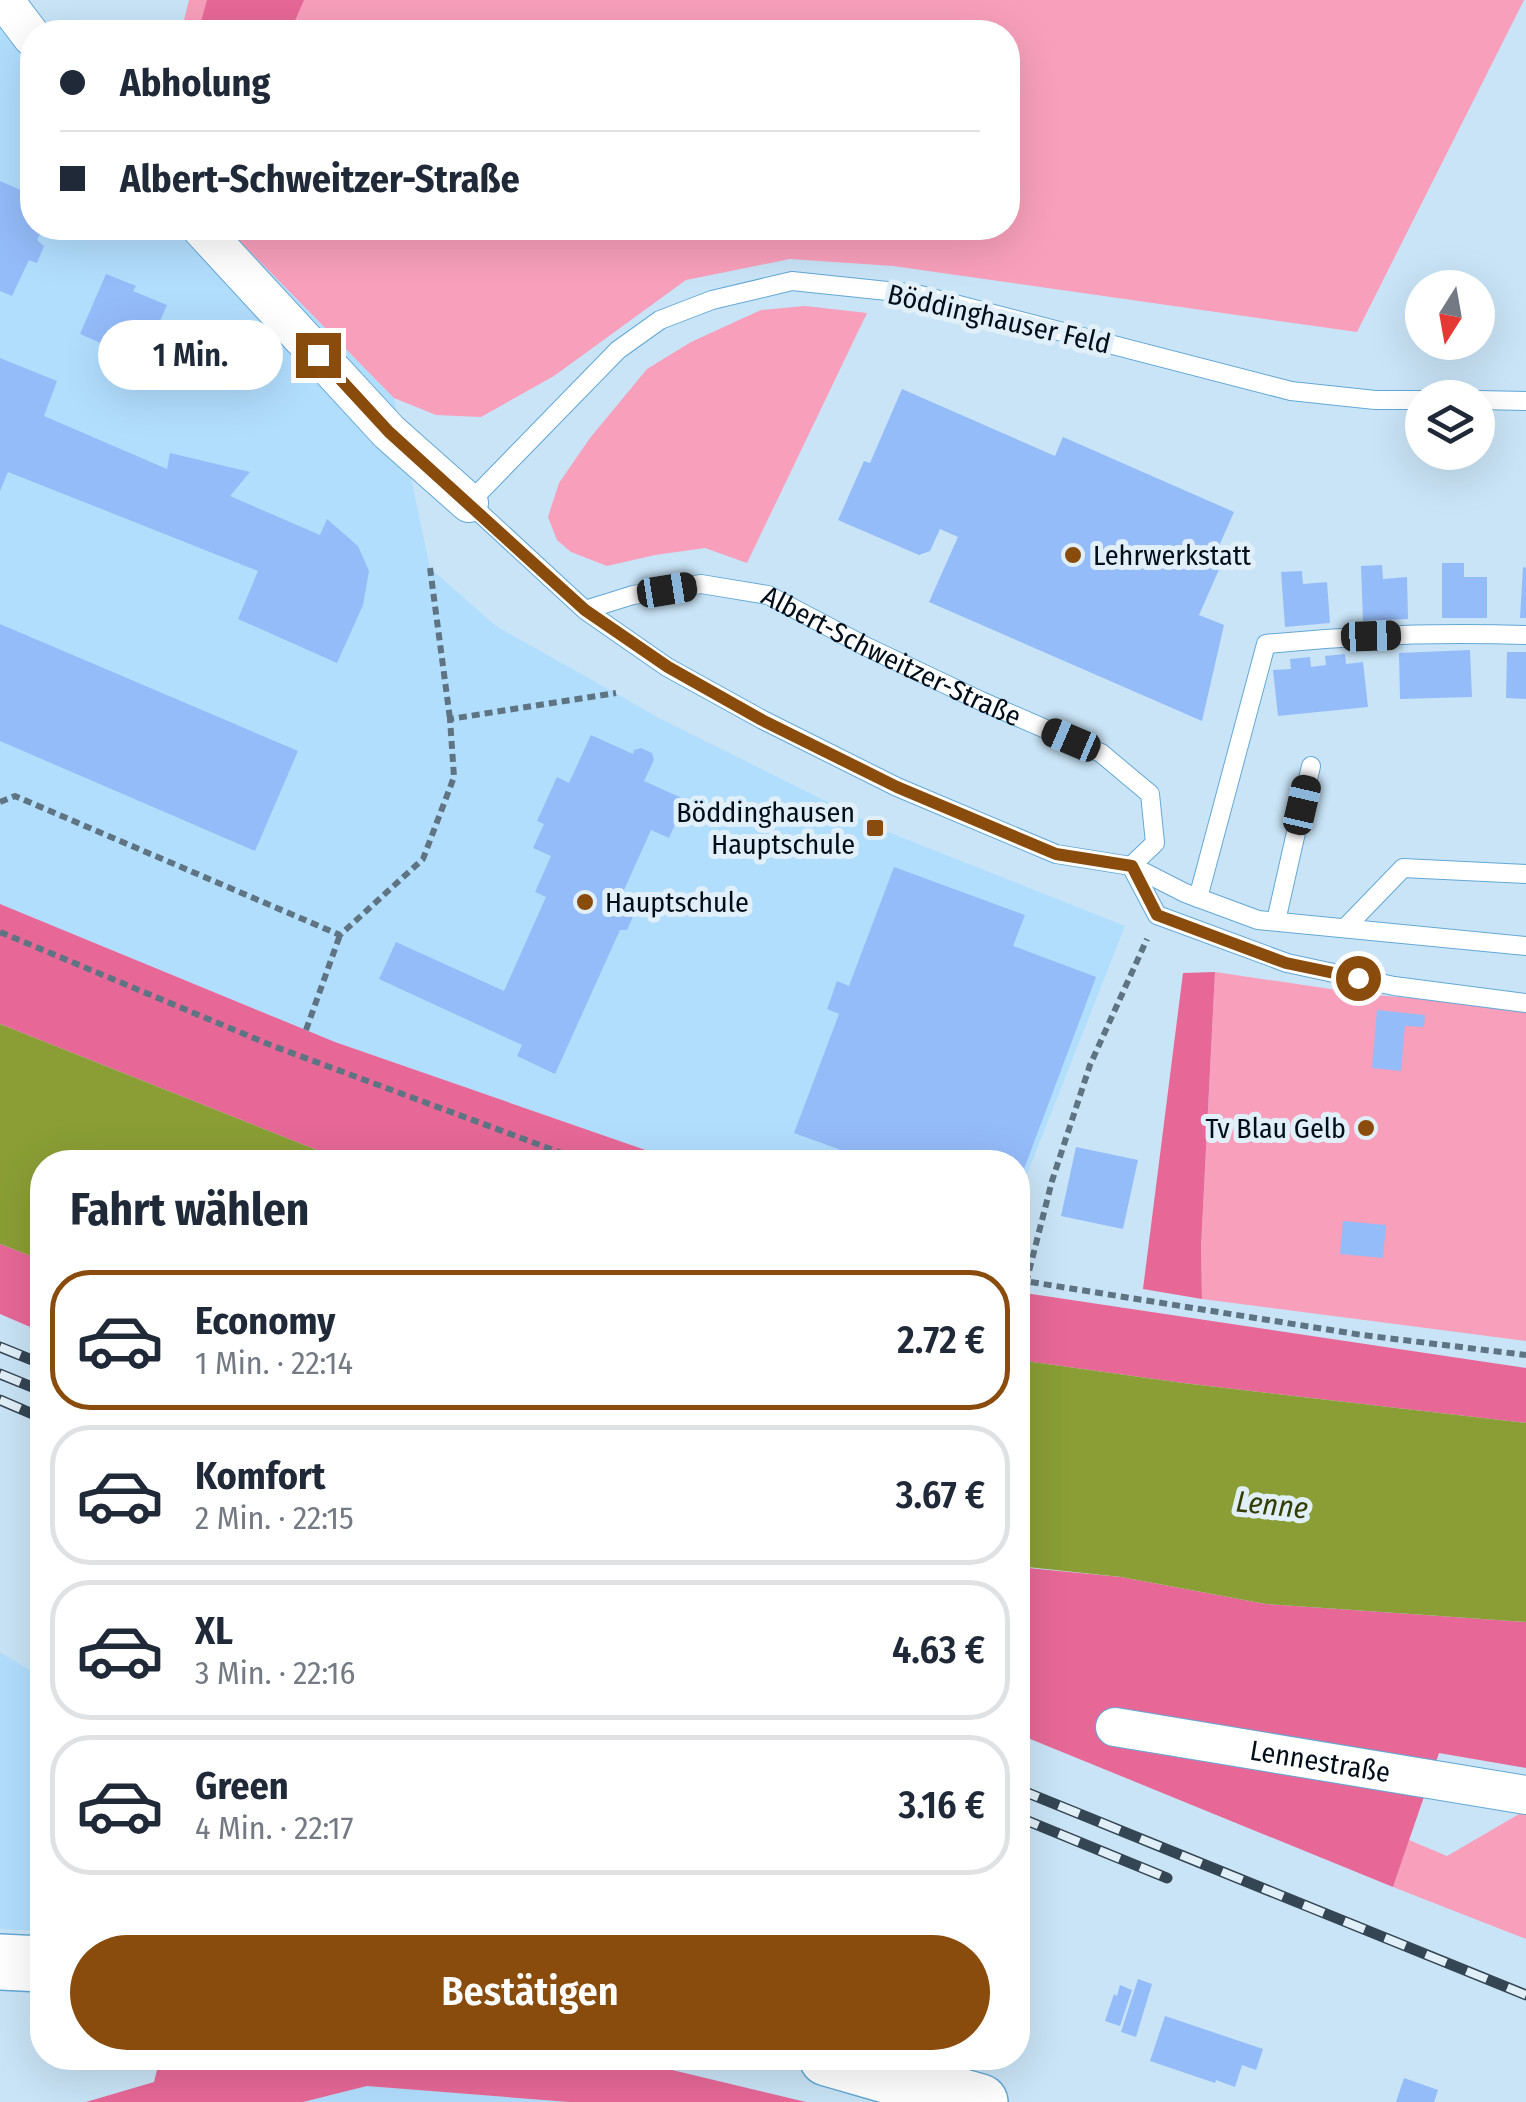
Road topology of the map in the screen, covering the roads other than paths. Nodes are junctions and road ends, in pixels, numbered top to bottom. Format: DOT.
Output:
graph roads {
  1 [pos="4,0"];
  2 [pos="20,21"];
  3 [pos="212,240"];
  4 [pos="1405,400"];
  5 [pos="1495,400"];
  6 [pos="1526,400"];
  7 [pos="469,503"];
  8 [pos="585,610"];
  9 [pos="1526,635"];
  10 [pos="1311,766"];
  11 [pos="1132,866"];
  12 [pos="1526,874"];
  13 [pos="1198,898"];
  14 [pos="1276,921"];
  15 [pos="1346,928"];
  16 [pos="1526,946"];
  17 [pos="1526,1003"];
  18 [pos="1115,1728"];
  19 [pos="1526,1795"];
  20 [pos="0,1962"];
  21 [pos="30,1963"];
  22 [pos="869,2070"];
  23 [pos="980,2102"];
  1 -- 2 [label="street"];
  3 -- 7 [label="street"];
  4 -- 7 [label="lane, Böddinghauser Feld"];
  5 -- 6 [label="lane"];
  7 -- 8 [label="lane"];
  8 -- 11 [label="lane"];
  8 -- 11 [label="lane, Albert-Schweitzer-Straße"];
  9 -- 13 [label="lane"];
  10 -- 14 [label="lane"];
  11 -- 13 [label="lane"];
  11 -- 17 [label="lane"];
  12 -- 15 [label="lane"];
  13 -- 14 [label="lane"];
  14 -- 15 [label="lane"];
  15 -- 16 [label="lane"];
  18 -- 19 [label="street, Lennestraße"];
  20 -- 21 [label="main road"];
  22 -- 23 [label="main road"];
}
